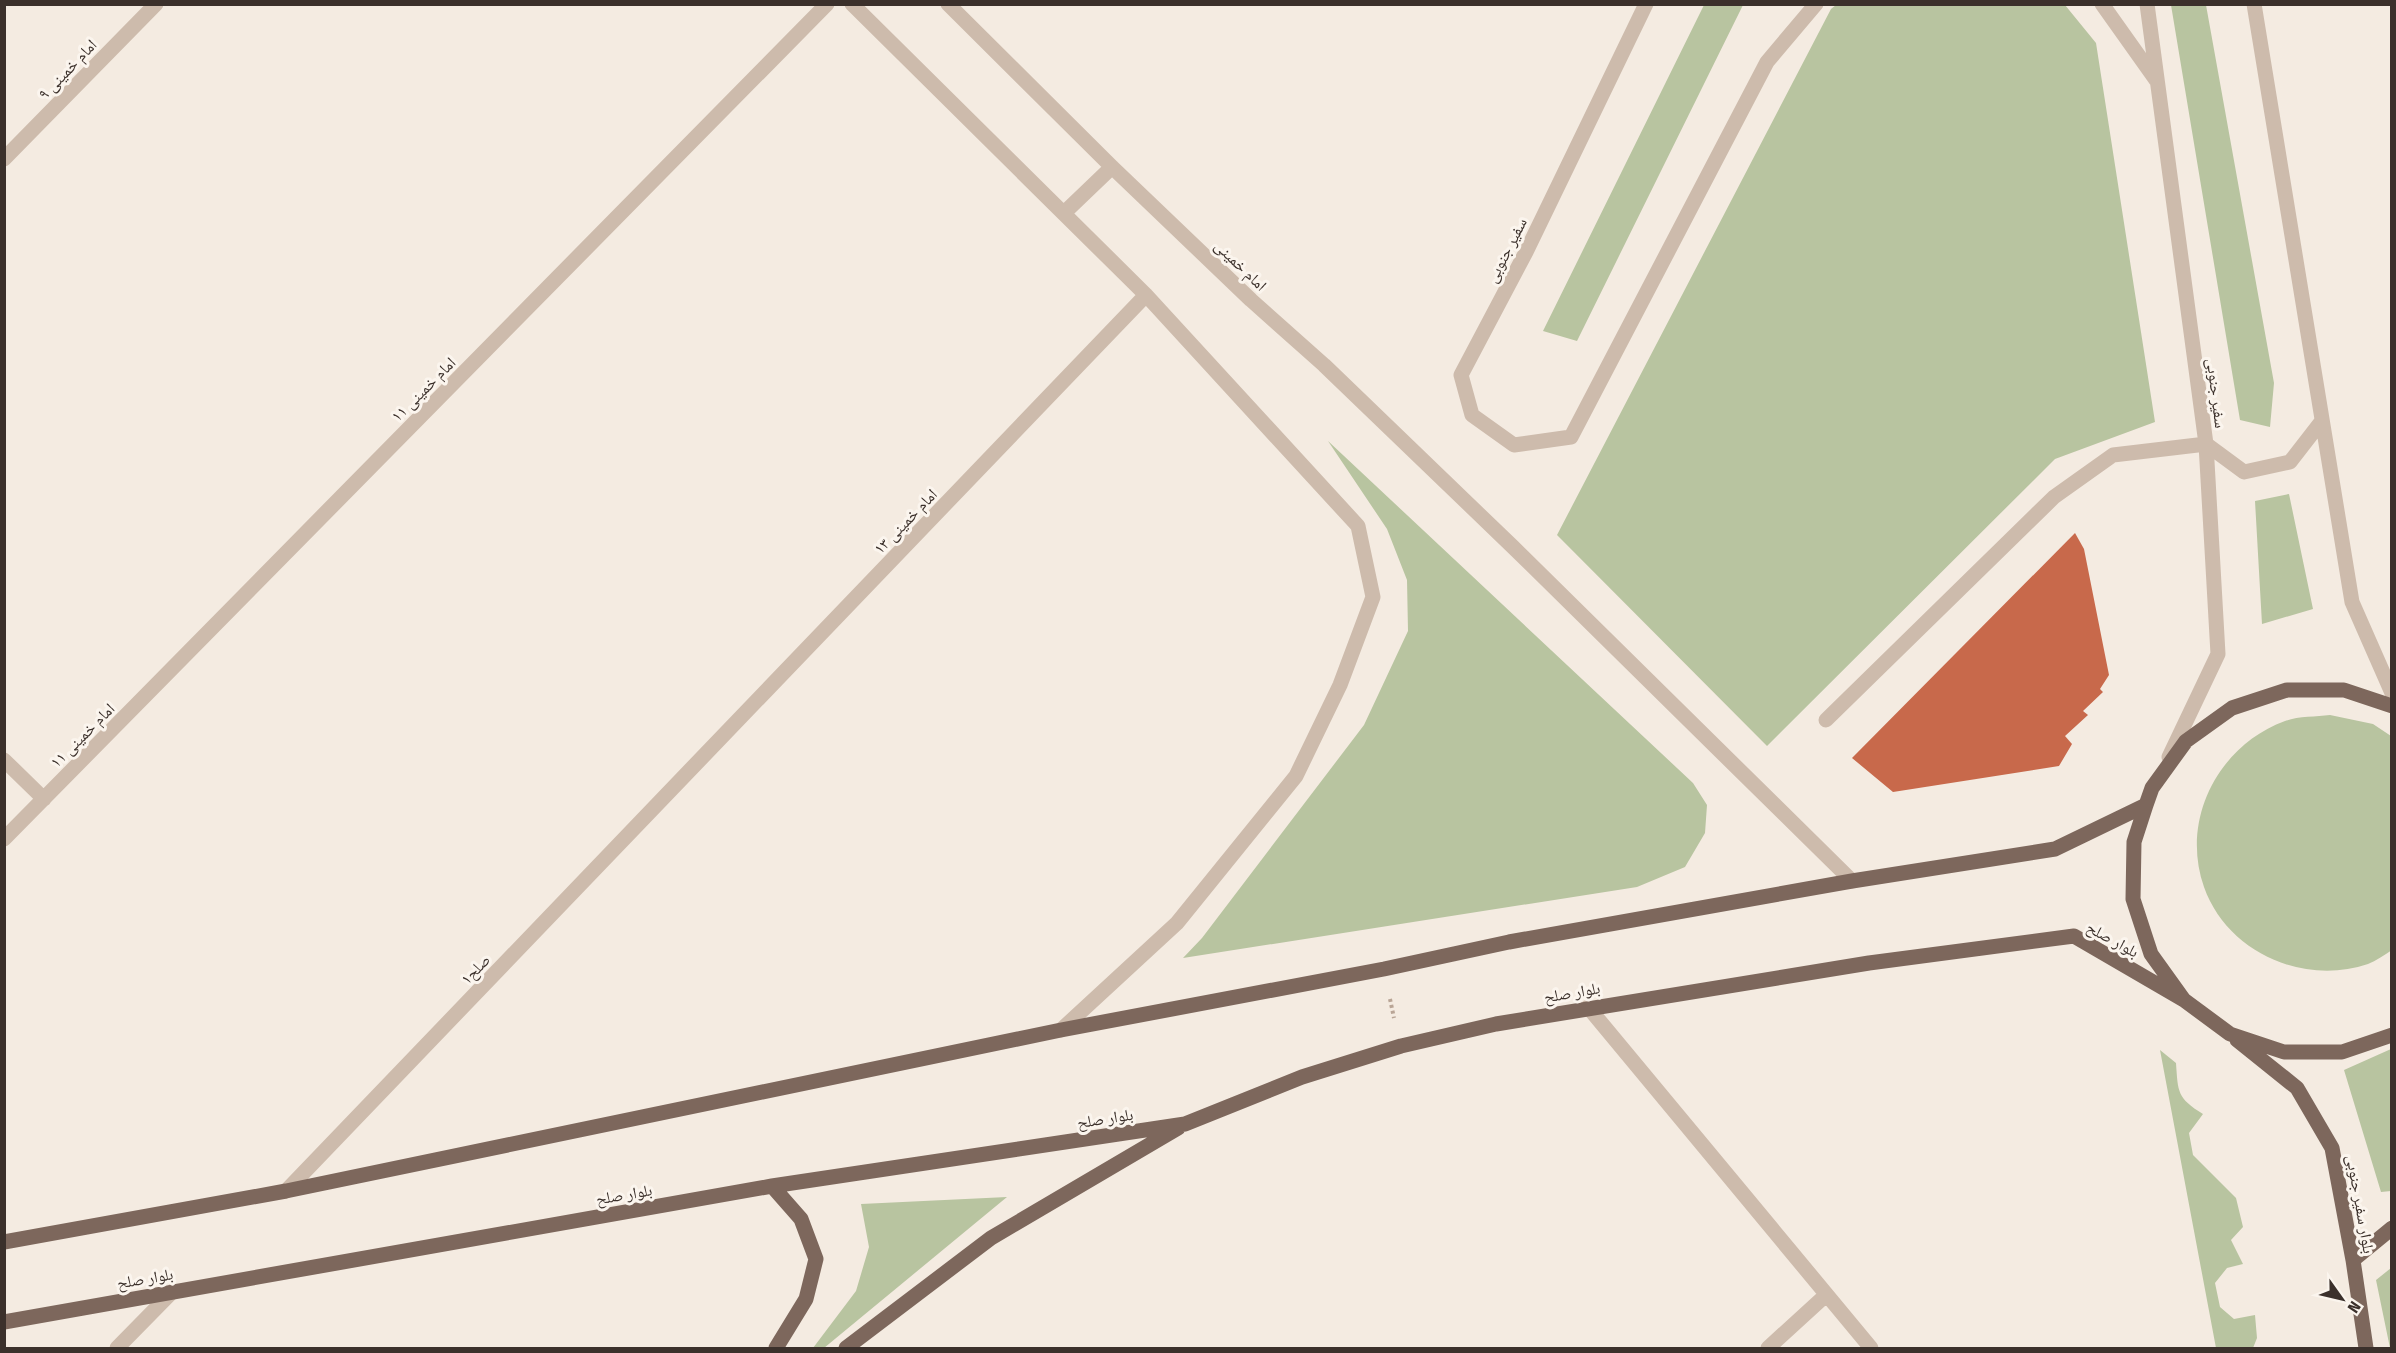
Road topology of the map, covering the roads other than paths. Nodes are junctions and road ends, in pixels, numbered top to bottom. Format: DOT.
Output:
graph roads {
  1 [pos="156,4"];
  2 [pos="827,4"];
  3 [pos="852,4"];
  4 [pos="948,4"];
  5 [pos="1646,4"];
  6 [pos="1816,4"];
  7 [pos="2102,4"];
  8 [pos="2147,4"];
  9 [pos="2254,4"];
  10 [pos="2159,83"];
  11 [pos="4,159"];
  12 [pos="1112,167"];
  13 [pos="1064,213"];
  14 [pos="1146,295"];
  15 [pos="2321,422"];
  16 [pos="2205,444"];
  17 [pos="2391,693"];
  18 [pos="2391,706"];
  19 [pos="1826,720"];
  20 [pos="4,760"];
  21 [pos="689,772"];
  22 [pos="2160,776"];
  23 [pos="44,798"];
  24 [pos="2146,805"];
  25 [pos="4,839"];
  26 [pos="1852,881"];
  27 [pos="2184,1000"];
  28 [pos="1588,1008"];
  29 [pos="1061,1030"];
  30 [pos="2230,1034"];
  31 [pos="2391,1035"];
  32 [pos="1185,1124"];
  33 [pos="772,1186"];
  34 [pos="286,1191"];
  35 [pos="2391,1228"];
  36 [pos="4,1242"];
  37 [pos="2353,1260"];
  38 [pos="173,1291"];
  39 [pos="1826,1295"];
  40 [pos="4,1322"];
  41 [pos="117,1348"];
  42 [pos="776,1348"];
  43 [pos="846,1348"];
  44 [pos="1768,1348"];
  45 [pos="1871,1348"];
  46 [pos="2366,1348"];
  1 -- 11 [label="street, امام خمینی ۹"];
  2 -- 23 [label="street, امام خمینی ۱۱"];
  3 -- 13 [label="street"];
  4 -- 12 [label="street, امام خمینی"];
  5 -- 6 [label="street, سفیر جنوبی"];
  7 -- 10 [label="street"];
  8 -- 10 [label="street, سفیر جنوبی"];
  9 -- 15 [label="street"];
  10 -- 16 [label="street, سفیر جنوبی"];
  12 -- 13 [label="street"];
  12 -- 26 [label="street, امام خمینی"];
  13 -- 14 [label="street"];
  14 -- 21 [label="street, امام خمینی ۱۳"];
  14 -- 29 [label="street"];
  15 -- 16 [label="street"];
  15 -- 17 [label="street"];
  16 -- 19 [label="street"];
  16 -- 22 [label="street, سفیر جنوبی"];
  18 -- 22 [label="main road"];
  20 -- 23 [label="street"];
  21 -- 34 [label="street, ۱صلح"];
  22 -- 24 [label="main road"];
  23 -- 25 [label="street, امام خمینی ۱۱"];
  24 -- 26 [label="main road"];
  24 -- 27 [label="main road"];
  26 -- 29 [label="main road"];
  27 -- 28 [label="main road, بلوار صلح"];
  27 -- 30 [label="main road, بلوار سفیر جنوبی"];
  28 -- 32 [label="main road, بلوار صلح"];
  28 -- 39 [label="street"];
  29 -- 34 [label="main road"];
  30 -- 31 [label="main road"];
  30 -- 37 [label="main road, بلوار سفیر جنوبی"];
  32 -- 33 [label="main road, بلوار صلح"];
  32 -- 43 [label="main road"];
  33 -- 38 [label="main road, بلوار صلح"];
  33 -- 42 [label="main road"];
  34 -- 36 [label="main road"];
  35 -- 37 [label="main road"];
  37 -- 46 [label="main road, بلوار سفیر جنوبی"];
  38 -- 40 [label="main road, بلوار صلح"];
  38 -- 41 [label="street"];
  39 -- 44 [label="street"];
  39 -- 45 [label="street"];
}
